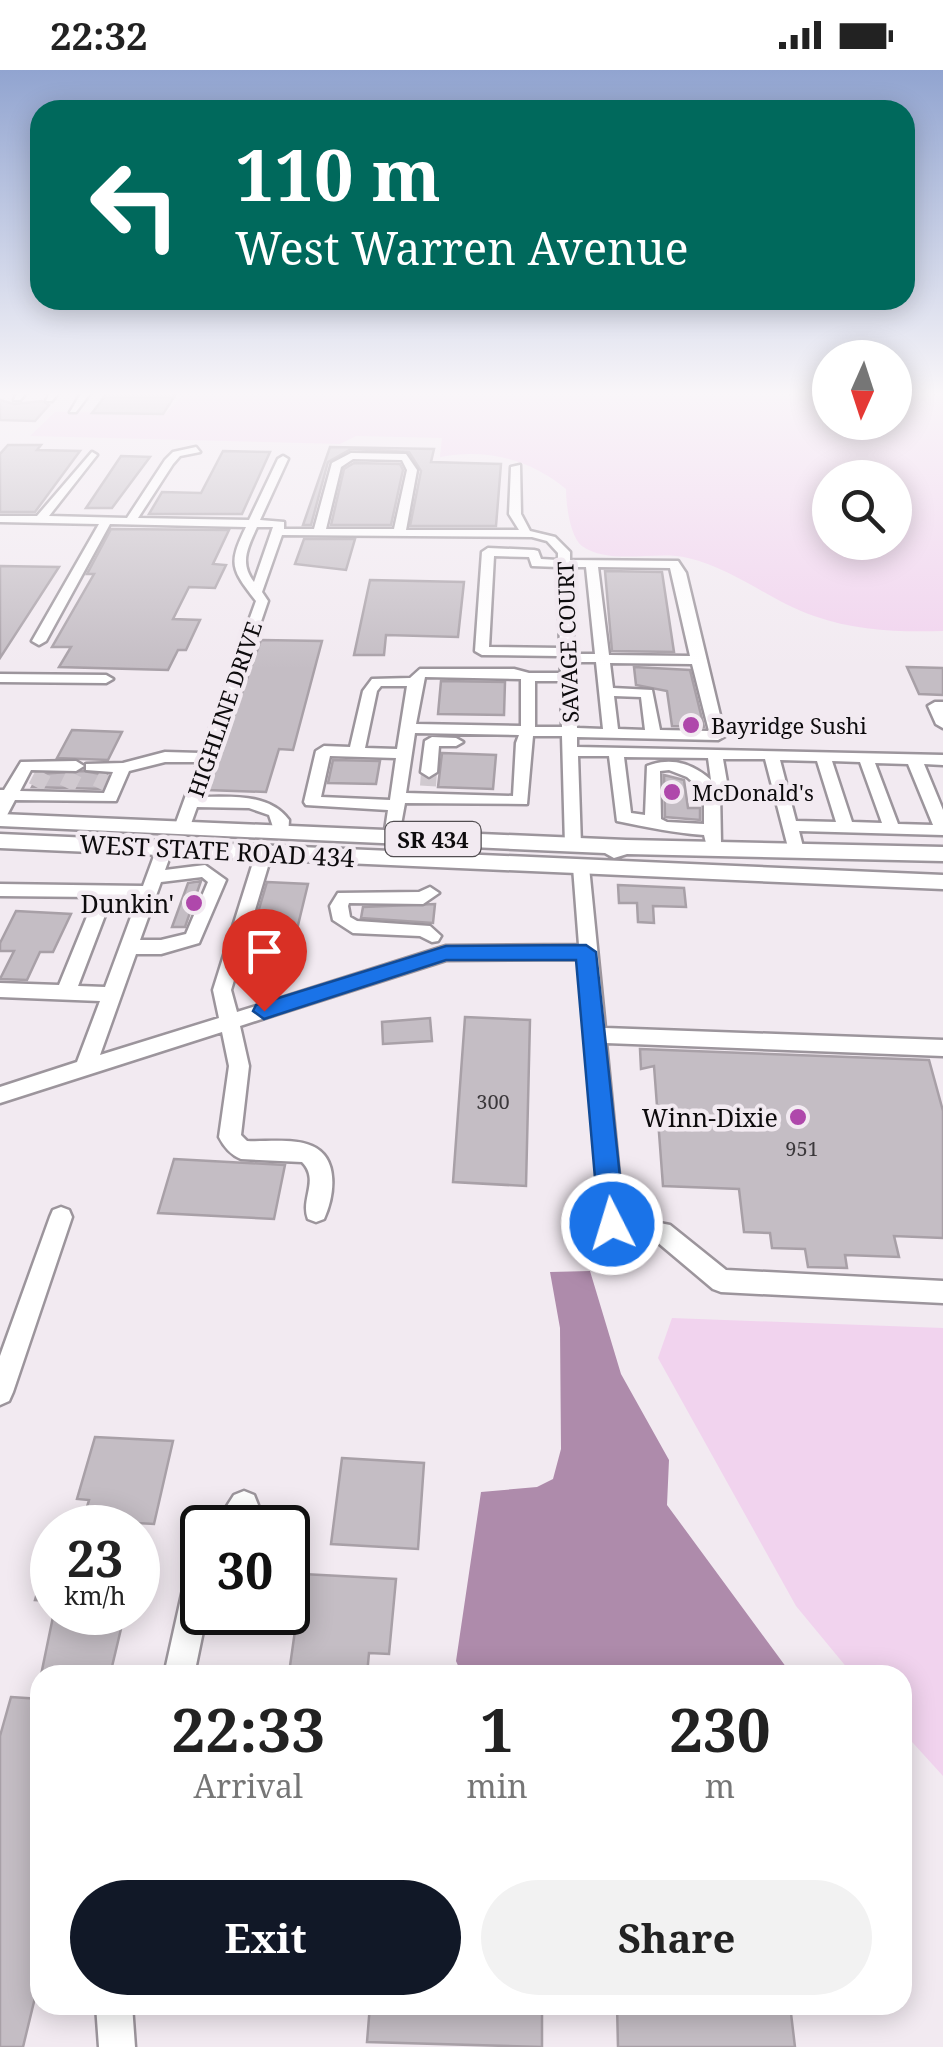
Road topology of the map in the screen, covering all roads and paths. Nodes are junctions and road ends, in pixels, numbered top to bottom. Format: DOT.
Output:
graph roads {
  1 [pos="69,484"];
  2 [pos="154,484"];
  3 [pos="272,484"];
  4 [pos="331,484"];
  5 [pos="409,484"];
  6 [pos="515,484"];
  7 [pos="0,518"];
  8 [pos="41,519"];
  9 [pos="106,520"];
  10 [pos="131,520"];
  11 [pos="253,523"];
  12 [pos="278,532"];
  13 [pos="319,533"];
  14 [pos="528,534"];
  15 [pos="400,535"];
  16 [pos="564,563"];
  17 [pos="592,563"];
  18 [pos="257,590"];
  19 [pos="566,607"];
  20 [pos="597,608"];
  21 [pos="39,641"];
  22 [pos="567,655"];
  23 [pos="603,658"];
  24 [pos="698,660"];
  25 [pos="528,677"];
  26 [pos="568,677"];
  27 [pos="0,678"];
  28 [pos="106,679"];
  29 [pos="415,682"];
  30 [pos="606,692"];
  31 [pos="943,706"];
  32 [pos="943,724"];
  33 [pos="408,728"];
  34 [pos="570,732"];
  35 [pos="611,733"];
  36 [pos="653,734"];
  37 [pos="526,737"];
  38 [pos="357,752"];
  39 [pos="570,752"];
  40 [pos="616,752"];
  41 [pos="715,752"];
  42 [pos="404,754"];
  43 [pos="771,755"];
  44 [pos="823,756"];
  45 [pos="207,758"];
  46 [pos="866,758"];
  47 [pos="914,759"];
  48 [pos="943,760"];
  49 [pos="0,773"];
  50 [pos="21,774"];
  51 [pos="86,775"];
  52 [pos="428,786"];
  53 [pos="712,792"];
  54 [pos="5,795"];
  55 [pos="398,801"];
  56 [pos="192,802"];
  57 [pos="252,805"];
  58 [pos="0,816"];
  59 [pos="653,821"];
  60 [pos="790,826"];
  61 [pos="182,828"];
  62 [pos="846,828"];
  63 [pos="892,829"];
  64 [pos="943,830"];
  65 [pos="247,831"];
  66 [pos="282,832"];
  67 [pos="392,837"];
  68 [pos="713,840"];
  69 [pos="0,841"];
  70 [pos="574,845"];
  71 [pos="626,847"];
  72 [pos="166,848"];
  73 [pos="796,851"];
  74 [pos="264,852"];
  75 [pos="943,854"];
  76 [pos="530,864"];
  77 [pos="581,867"];
  78 [pos="943,882"];
  79 [pos="152,884"];
  80 [pos="2,888"];
  81 [pos="106,890"];
  82 [pos="430,893"];
  83 [pos="432,936"];
  84 [pos="130,946"];
  85 [pos="586,952"];
  86 [pos="0,990"];
  87 [pos="66,992"];
  88 [pos="112,994"];
  89 [pos="227,1023"];
  90 [pos="594,1035"];
  91 [pos="943,1048"];
  92 [pos="86,1068"];
  93 [pos="0,1095"];
  94 [pos="316,1212"];
  95 [pos="61,1217"];
  96 [pos="943,1292"];
  97 [pos="10,1335"];
  98 [pos="0,1392"];
  99 [pos="188,1635"];
  100 [pos="181,1665"];
  101 [pos="115,2015"];
  102 [pos="117,2047"];
  1 -- 8 [label="street"];
  2 -- 10 [label="street"];
  3 -- 11 [label="street"];
  4 -- 13 [label="street"];
  5 -- 15 [label="street"];
  6 -- 14 [label="street"];
  7 -- 8 [label="street"];
  8 -- 9 [label="street"];
  9 -- 10 [label="street"];
  9 -- 21 [label="street"];
  10 -- 11 [label="street"];
  11 -- 12 [label="street, SAVAGE COURT"];
  11 -- 18 [label="street"];
  12 -- 13 [label="street, SAVAGE COURT"];
  12 -- 18 [label="street, HIGHLINE DRIVE"];
  13 -- 15 [label="street, SAVAGE COURT"];
  14 -- 15 [label="street, SAVAGE COURT"];
  14 -- 16 [label="street, SAVAGE COURT"];
  16 -- 17 [label="street"];
  16 -- 19 [label="street, SAVAGE COURT"];
  16 -- 22 [label="street"];
  17 -- 20 [label="street"];
  17 -- 24 [label="street"];
  18 -- 45 [label="street, HIGHLINE DRIVE"];
  19 -- 20 [label="street"];
  19 -- 22 [label="street, SAVAGE COURT"];
  20 -- 23 [label="street"];
  22 -- 23 [label="street"];
  22 -- 26 [label="street, SAVAGE COURT"];
  23 -- 24 [label="street"];
  23 -- 30 [label="street"];
  24 -- 36 [label="street"];
  25 -- 26 [label="street"];
  25 -- 29 [label="street"];
  25 -- 37 [label="street"];
  26 -- 34 [label="street, SAVAGE COURT"];
  27 -- 28 [label="street"];
  29 -- 33 [label="street"];
  29 -- 38 [label="street"];
  30 -- 35 [label="street"];
  30 -- 36 [label="street"];
  31 -- 32 [label="street"];
  33 -- 37 [label="street"];
  33 -- 42 [label="street"];
  34 -- 35 [label="street"];
  34 -- 37 [label="street"];
  34 -- 39 [label="street, SAVAGE COURT"];
  35 -- 36 [label="street"];
  37 -- 52 [label="street"];
  37 -- 52 [label="street"];
  38 -- 42 [label="street"];
  38 -- 55 [label="street"];
  39 -- 40 [label="street"];
  39 -- 70 [label="street, SAVAGE COURT"];
  40 -- 41 [label="street"];
  40 -- 59 [label="street"];
  41 -- 43 [label="street"];
  41 -- 53 [label="street"];
  42 -- 55 [label="street"];
  43 -- 44 [label="street"];
  43 -- 60 [label="street"];
  44 -- 46 [label="street"];
  44 -- 62 [label="street"];
  45 -- 51 [label="street"];
  45 -- 56 [label="street, HIGHLINE DRIVE"];
  46 -- 47 [label="street"];
  46 -- 63 [label="street"];
  47 -- 48 [label="street"];
  47 -- 64 [label="street"];
  49 -- 50 [label="street"];
  50 -- 51 [label="street"];
  50 -- 54 [label="street"];
  51 -- 54 [label="street"];
  52 -- 55 [label="street"];
  53 -- 59 [label="street"];
  53 -- 68 [label="street"];
  54 -- 58 [label="street"];
  55 -- 67 [label="street"];
  56 -- 57 [label="street"];
  56 -- 61 [label="street, HIGHLINE DRIVE"];
  57 -- 65 [label="street"];
  57 -- 66 [label="street"];
  58 -- 61 [label="main road, WEST STATE ROAD 434 / SR 434"];
  59 -- 68 [label="street"];
  60 -- 62 [label="street"];
  60 -- 73 [label="street"];
  61 -- 65 [label="main road, WEST STATE ROAD 434 / SR 434"];
  62 -- 63 [label="street"];
  63 -- 64 [label="street"];
  65 -- 66 [label="main road, WEST STATE ROAD 434 / SR 434"];
  66 -- 67 [label="main road, WEST STATE ROAD 434 / SR 434"];
  67 -- 70 [label="main road, WEST STATE ROAD 434 / SR 434"];
  68 -- 71 [label="main road, SR 434"];
  68 -- 73 [label="main road, SR 434"];
  69 -- 72 [label="main road, WEST STATE ROAD 434 / SR 434"];
  70 -- 71 [label="main road, WEST STATE ROAD 434 / SR 434"];
  70 -- 76 [label="main road"];
  71 -- 77 [label="main road"];
  72 -- 74 [label="main road, WEST STATE ROAD 434 / SR 434"];
  72 -- 79 [label="street"];
  73 -- 75 [label="main road, SR 434"];
  74 -- 76 [label="main road, WEST STATE ROAD 434 / SR 434"];
  74 -- 89 [label="street"];
  76 -- 77 [label="main road, WEST STATE ROAD 434 / SR 434"];
  77 -- 78 [label="main road, WEST STATE ROAD 434 / SR 434"];
  77 -- 85 [label="street"];
  79 -- 81 [label="street"];
  79 -- 84 [label="street"];
  79 -- 84 [label="street"];
  80 -- 81 [label="street"];
  81 -- 87 [label="street"];
  82 -- 83 [label="street"];
  84 -- 88 [label="street"];
  85 -- 89 [label="street"];
  85 -- 90 [label="street"];
  86 -- 87 [label="street"];
  87 -- 88 [label="street"];
  88 -- 92 [label="street"];
  89 -- 92 [label="street"];
  89 -- 94 [label="street"];
  90 -- 91 [label="street"];
  90 -- 96 [label="street"];
  92 -- 93 [label="street"];
  95 -- 97 [label="street"];
  97 -- 98 [label="street"];
  99 -- 100 [label="street"];
  101 -- 102 [label="street"];
}
